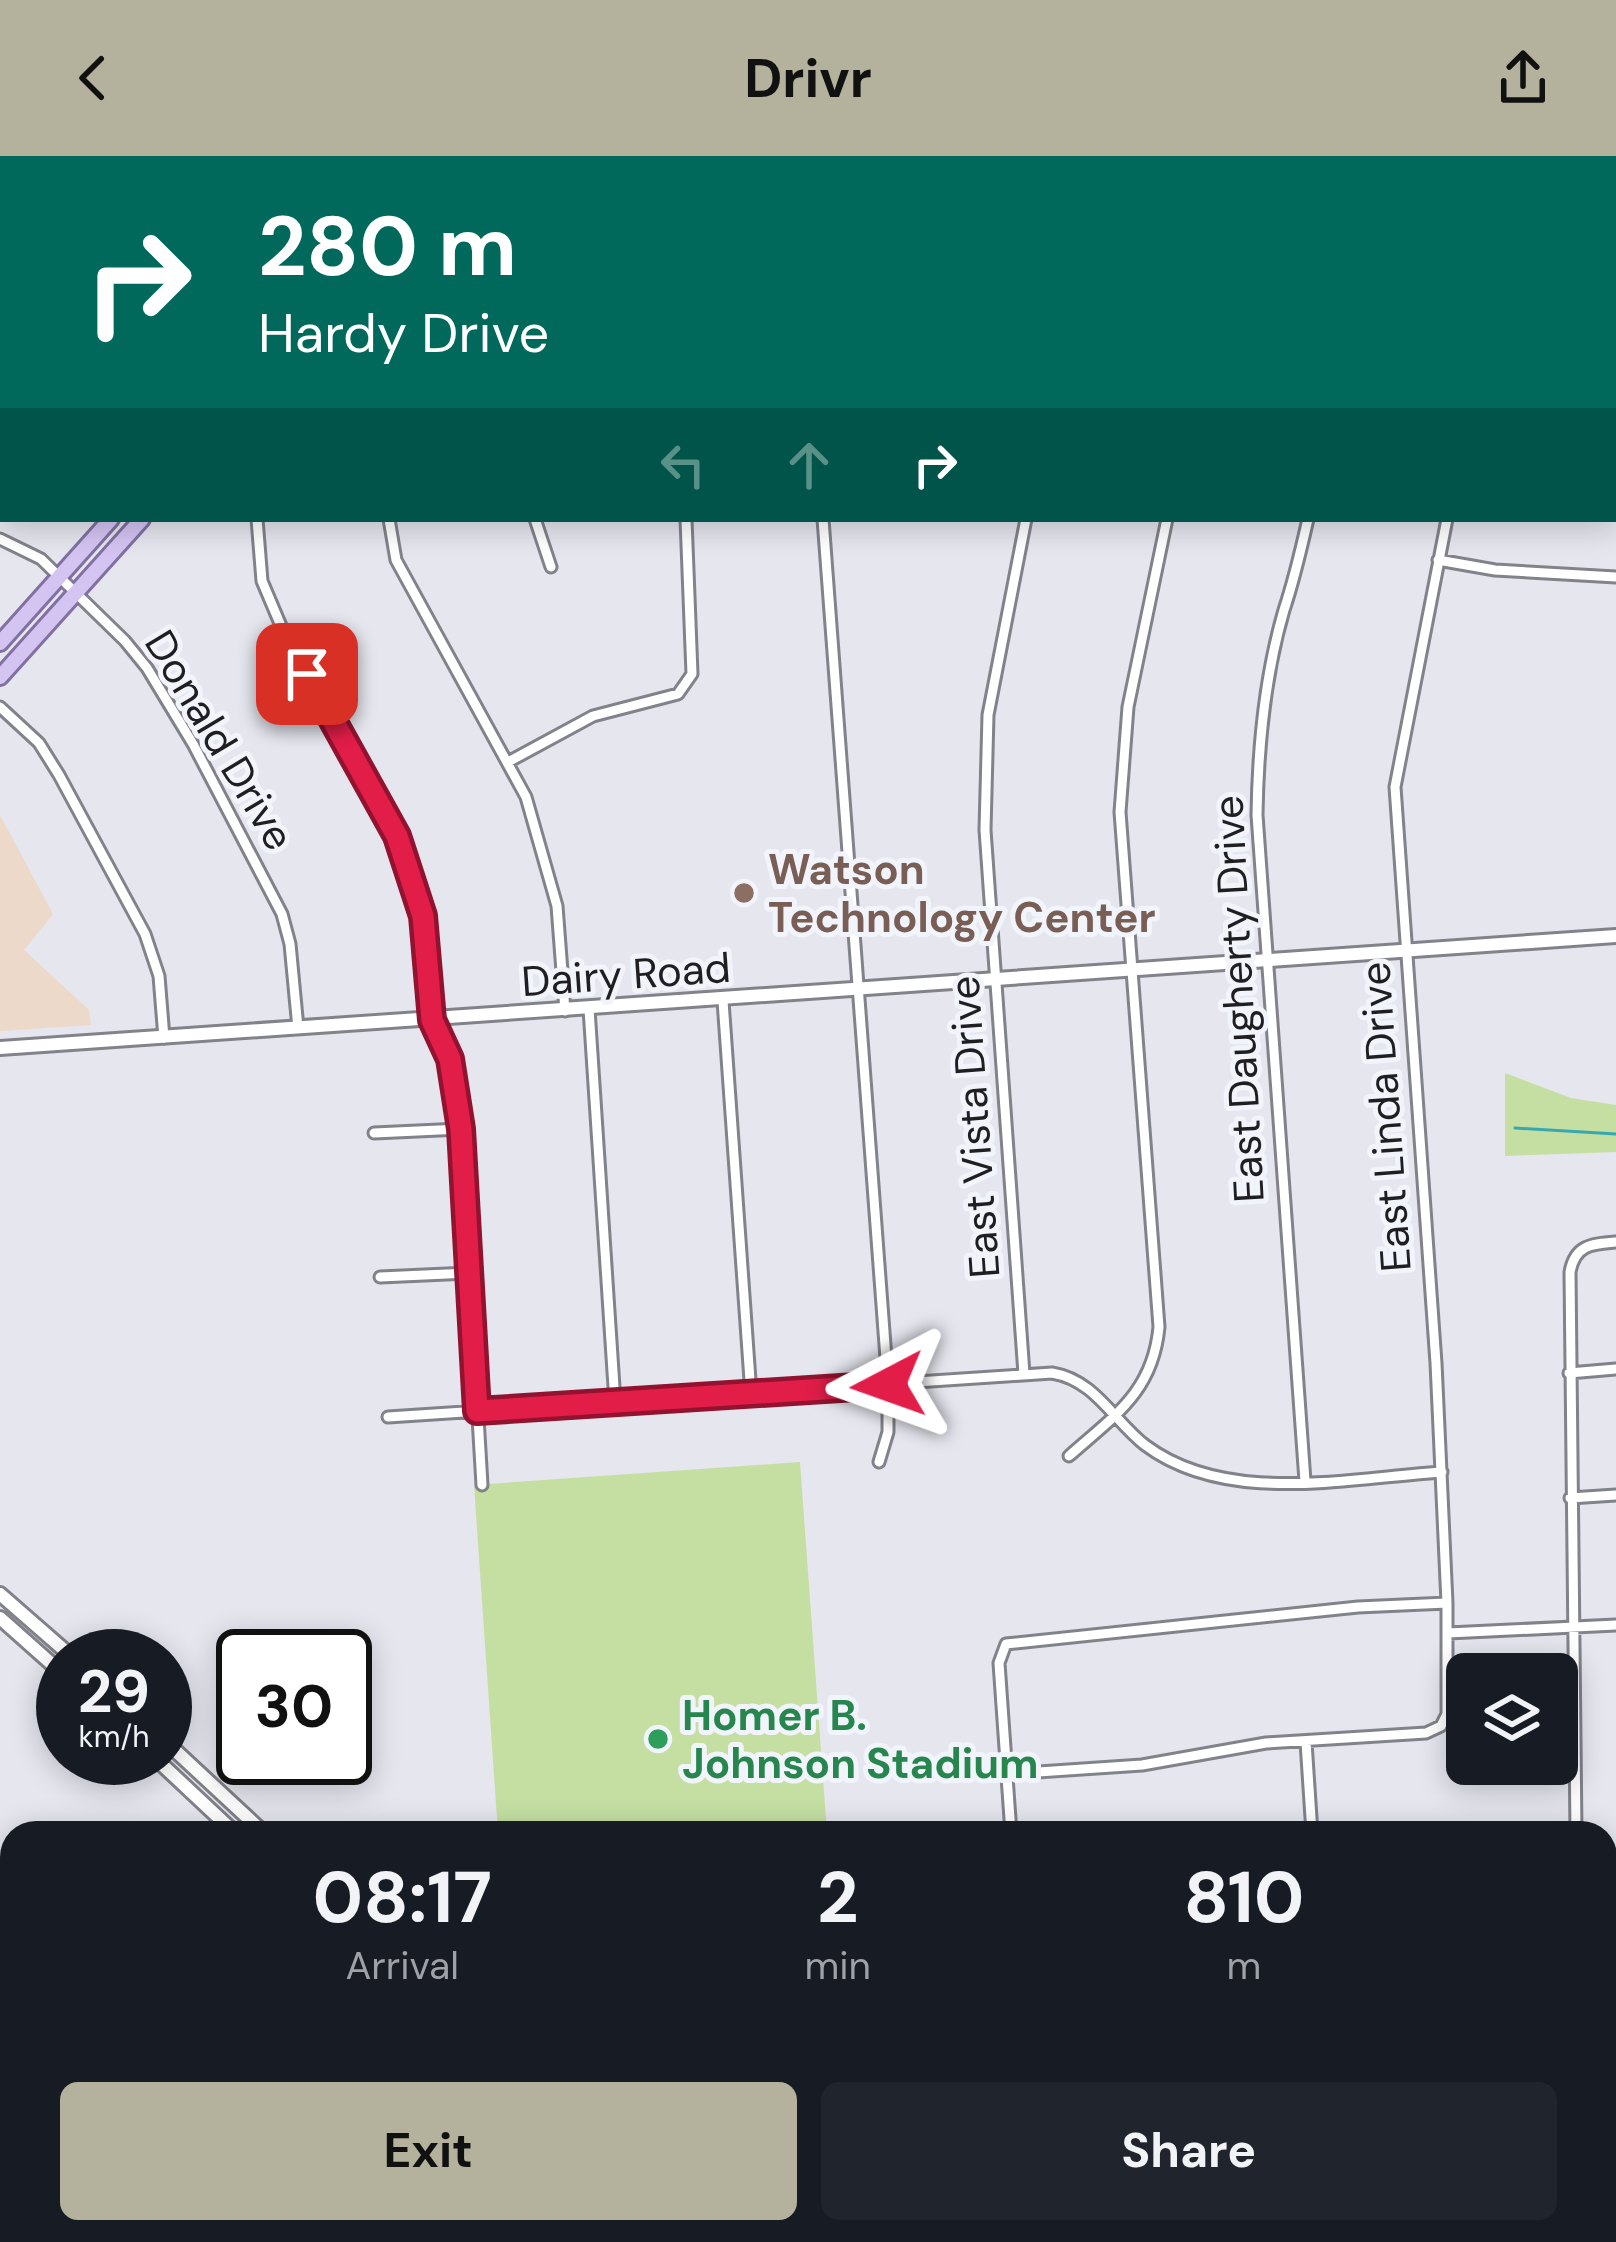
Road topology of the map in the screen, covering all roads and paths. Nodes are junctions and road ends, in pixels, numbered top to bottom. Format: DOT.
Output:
graph roads {
  1 [pos="109,522"];
  2 [pos="139,522"];
  3 [pos="257,522"];
  4 [pos="390,522"];
  5 [pos="536,522"];
  6 [pos="686,522"];
  7 [pos="823,522"];
  8 [pos="1025,522"];
  9 [pos="1166,522"];
  10 [pos="1307,522"];
  11 [pos="1446,522"];
  12 [pos="0,539"];
  13 [pos="1438,560"];
  14 [pos="551,567"];
  15 [pos="59,577"];
  16 [pos="1616,577"];
  17 [pos="75,593"];
  18 [pos="0,643"];
  19 [pos="0,677"];
  20 [pos="0,707"];
  21 [pos="508,762"];
  22 [pos="1616,936"];
  23 [pos="1406,952"];
  24 [pos="1266,962"];
  25 [pos="1132,972"];
  26 [pos="998,982"];
  27 [pos="861,991"];
  28 [pos="723,1000"];
  29 [pos="590,1010"];
  30 [pos="565,1011"];
  31 [pos="432,1020"];
  32 [pos="298,1029"];
  33 [pos="164,1038"];
  34 [pos="0,1048"];
  35 [pos="461,1129"];
  36 [pos="374,1133"];
  37 [pos="1616,1242"];
  38 [pos="469,1273"];
  39 [pos="380,1277"];
  40 [pos="1616,1370"];
  41 [pos="1569,1372"];
  42 [pos="1024,1374"];
  43 [pos="888,1385"];
  44 [pos="752,1394"];
  45 [pos="615,1402"];
  46 [pos="477,1411"];
  47 [pos="1115,1414"];
  48 [pos="388,1417"];
  49 [pos="1070,1456"];
  50 [pos="879,1462"];
  51 [pos="1442,1472"];
  52 [pos="1305,1480"];
  53 [pos="482,1485"];
  54 [pos="1616,1495"];
  55 [pos="1570,1498"];
  56 [pos="0,1594"];
  57 [pos="1448,1603"];
  58 [pos="0,1618"];
  59 [pos="1616,1624"];
  60 [pos="1575,1625"];
  61 [pos="40,1629"];
  62 [pos="1448,1633"];
  63 [pos="36,1650"];
  64 [pos="1306,1742"];
  65 [pos="192,1766"];
  66 [pos="1007,1774"];
  67 [pos="184,1785"];
  68 [pos="222,1821"];
  69 [pos="251,1821"];
  70 [pos="1010,1821"];
  71 [pos="1311,1821"];
  72 [pos="1576,1821"];
  1 -- 15 [label="main road"];
  2 -- 17 [label="main road"];
  3 -- 31 [label="street"];
  4 -- 21 [label="street"];
  5 -- 14 [label="street"];
  6 -- 21 [label="street"];
  7 -- 27 [label="street"];
  8 -- 26 [label="street, East Vista Drive"];
  9 -- 25 [label="street"];
  10 -- 24 [label="street, East Daugherty Drive"];
  11 -- 13 [label="street, East Linda Drive"];
  12 -- 15 [label="street, Donald Drive"];
  13 -- 16 [label="street"];
  13 -- 23 [label="street, East Linda Drive"];
  15 -- 17 [label="street, Donald Drive"];
  15 -- 18 [label="main road"];
  17 -- 19 [label="main road"];
  17 -- 32 [label="street, Donald Drive"];
  20 -- 33 [label="street"];
  21 -- 30 [label="street"];
  22 -- 23 [label="street, Dairy Road"];
  23 -- 24 [label="street, Dairy Road"];
  23 -- 51 [label="street, East Linda Drive"];
  24 -- 25 [label="street, Dairy Road"];
  24 -- 52 [label="street, East Daugherty Drive"];
  25 -- 26 [label="street, Dairy Road"];
  25 -- 47 [label="street"];
  26 -- 27 [label="street, Dairy Road"];
  26 -- 42 [label="street, East Vista Drive"];
  27 -- 28 [label="street, Dairy Road"];
  27 -- 43 [label="street"];
  28 -- 29 [label="street, Dairy Road"];
  28 -- 44 [label="street"];
  29 -- 30 [label="street, Dairy Road"];
  29 -- 45 [label="street"];
  30 -- 31 [label="street, Dairy Road"];
  31 -- 32 [label="street, Dairy Road"];
  31 -- 35 [label="street"];
  32 -- 33 [label="street, Dairy Road"];
  33 -- 34 [label="street, Dairy Road"];
  35 -- 36 [label="street"];
  35 -- 38 [label="street"];
  37 -- 41 [label="street"];
  38 -- 39 [label="street"];
  38 -- 46 [label="street"];
  40 -- 41 [label="street"];
  41 -- 55 [label="street"];
  42 -- 43 [label="street"];
  42 -- 47 [label="street"];
  43 -- 44 [label="street"];
  43 -- 50 [label="street"];
  44 -- 45 [label="street"];
  45 -- 46 [label="street"];
  46 -- 48 [label="street"];
  46 -- 53 [label="street"];
  47 -- 49 [label="street"];
  47 -- 52 [label="street"];
  51 -- 52 [label="street"];
  51 -- 57 [label="street, East Linda Drive"];
  54 -- 55 [label="street"];
  55 -- 60 [label="street"];
  56 -- 61 [label="street"];
  57 -- 62 [label="street, East Linda Drive"];
  57 -- 66 [label="street"];
  58 -- 63 [label="street"];
  59 -- 60 [label="street"];
  60 -- 62 [label="street"];
  60 -- 72 [label="street"];
  62 -- 64 [label="street, East Linda Drive"];
  64 -- 66 [label="street"];
  64 -- 71 [label="street"];
  65 -- 69 [label="street"];
  66 -- 70 [label="street"];
  67 -- 68 [label="street"];
}
